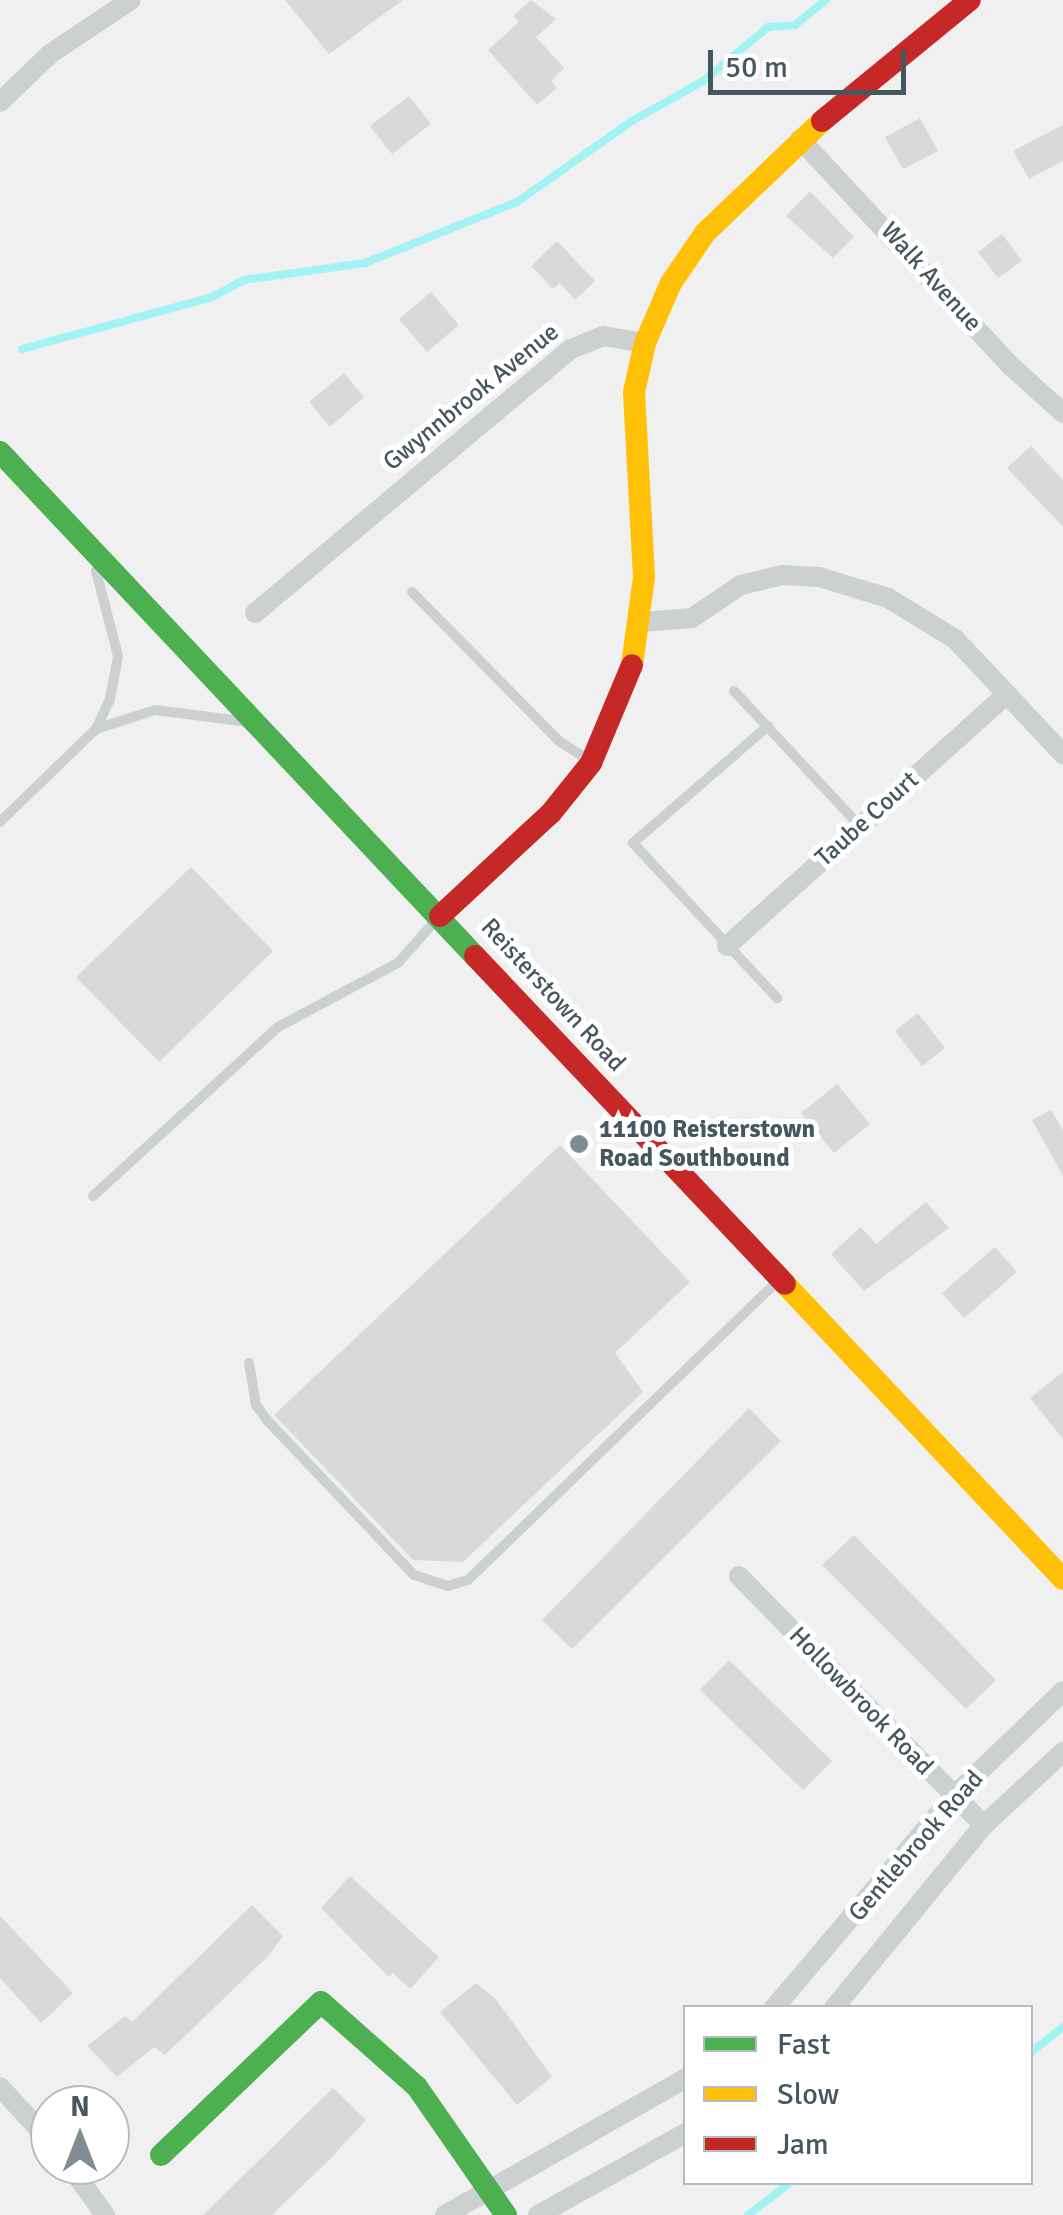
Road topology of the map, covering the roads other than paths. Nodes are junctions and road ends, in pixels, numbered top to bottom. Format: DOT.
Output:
graph roads {
  1 [pos="131,0"];
  2 [pos="970,0"];
  3 [pos="0,102"];
  4 [pos="800,139"];
  5 [pos="644,343"];
  6 [pos="1063,413"];
  7 [pos="0,452"];
  8 [pos="88,542"];
  9 [pos="412,592"];
  10 [pos="254,613"];
  11 [pos="642,622"];
  12 [pos="734,691"];
  13 [pos="1007,694"];
  14 [pos="259,724"];
  15 [pos="768,726"];
  16 [pos="96,729"];
  17 [pos="1063,754"];
  18 [pos="591,762"];
  19 [pos="0,822"];
  20 [pos="859,825"];
  21 [pos="440,916"];
  22 [pos="727,946"];
  23 [pos="777,998"];
  24 [pos="93,1196"];
  25 [pos="782,1277"];
  26 [pos="250,1363"];
  27 [pos="738,1576"];
  28 [pos="1063,1578"];
  29 [pos="1063,1691"];
  30 [pos="1063,1752"];
  31 [pos="954,1796"];
  32 [pos="984,1826"];
  33 [pos="777,2005"];
  34 [pos="836,2005"];
  35 [pos="683,2080"];
  36 [pos="0,2087"];
  37 [pos="30,2120"];
  38 [pos="683,2134"];
  39 [pos="161,2154"];
  40 [pos="83,2185"];
  41 [pos="490,2190"];
  42 [pos="105,2215"];
  43 [pos="445,2215"];
  44 [pos="506,2215"];
  45 [pos="538,2215"];
  1 -- 3 [label="street"];
  2 -- 4 [label="street"];
  4 -- 5 [label="street"];
  4 -- 6 [label="street, Walk Avenue"];
  5 -- 10 [label="street, Gwynnbrook Avenue"];
  5 -- 11 [label="street"];
  7 -- 8 [label="street, Reisterstown Road"];
  8 -- 14 [label="street, Reisterstown Road"];
  8 -- 16 [label="lane"];
  9 -- 18 [label="lane"];
  11 -- 13 [label="street"];
  11 -- 18 [label="street"];
  12 -- 15 [label="lane"];
  13 -- 17 [label="street"];
  13 -- 20 [label="street, Taube Court"];
  14 -- 16 [label="lane"];
  14 -- 21 [label="street, Reisterstown Road"];
  15 -- 20 [label="lane"];
  15 -- 22 [label="lane"];
  16 -- 19 [label="lane"];
  18 -- 21 [label="street"];
  20 -- 22 [label="street, Taube Court"];
  21 -- 24 [label="lane"];
  21 -- 25 [label="street, Reisterstown Road"];
  22 -- 23 [label="lane"];
  25 -- 26 [label="lane"];
  25 -- 28 [label="street, Reisterstown Road"];
  27 -- 31 [label="street, Hollowbrook Road"];
  29 -- 31 [label="street, Gentlebrook Road"];
  30 -- 32 [label="street, Gentlebrook Road"];
  31 -- 32 [label="street, Hollowbrook Road"];
  31 -- 33 [label="street, Gentlebrook Road"];
  32 -- 34 [label="street, Gentlebrook Road"];
  35 -- 41 [label="street"];
  36 -- 37 [label="street"];
  38 -- 45 [label="street"];
  39 -- 41 [label="street"];
  40 -- 42 [label="street"];
  41 -- 43 [label="street"];
  41 -- 44 [label="street"];
}
